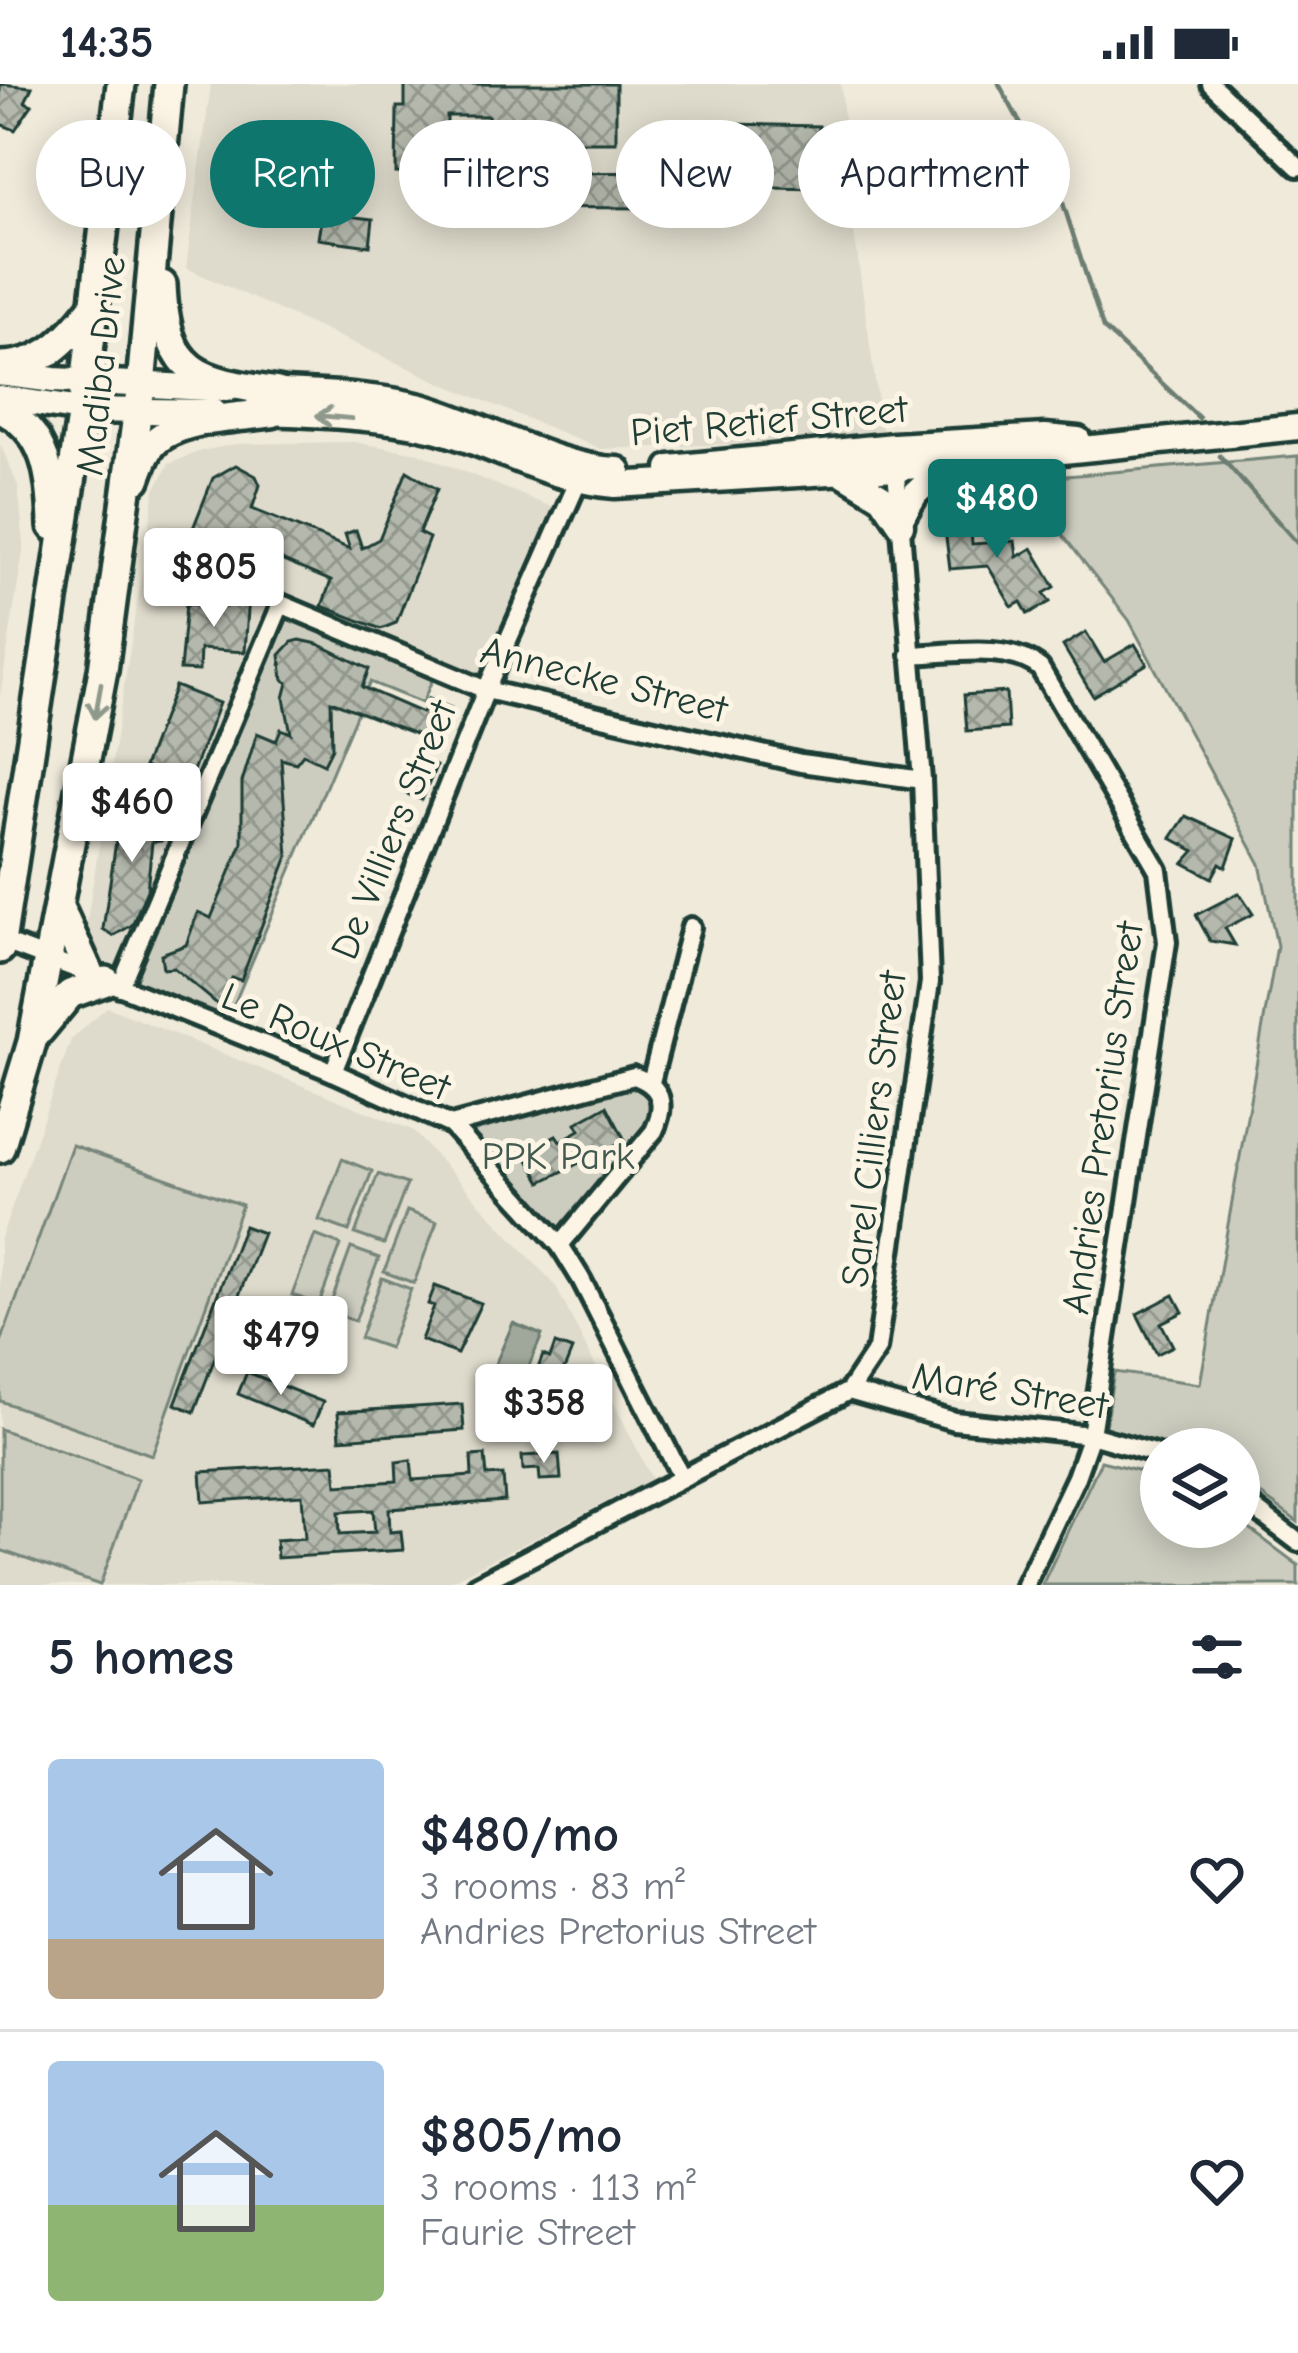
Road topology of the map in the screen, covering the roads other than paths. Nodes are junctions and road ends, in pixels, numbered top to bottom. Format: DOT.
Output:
graph roads {
  1 [pos="121,84"];
  2 [pos="170,84"];
  3 [pos="1211,84"];
  4 [pos="165,120"];
  5 [pos="1298,167"];
  6 [pos="154,228"];
  7 [pos="160,228"];
  8 [pos="96,304"];
  9 [pos="0,370"];
  10 [pos="84,396"];
  11 [pos="0,398"];
  12 [pos="140,399"];
  13 [pos="275,402"];
  14 [pos="0,409"];
  15 [pos="1298,427"];
  16 [pos="1110,443"];
  17 [pos="895,457"];
  18 [pos="949,463"];
  19 [pos="840,472"];
  20 [pos="582,474"];
  21 [pos="125,507"];
  22 [pos="900,522"];
  23 [pos="56,591"];
  24 [pos="910,655"];
  25 [pos="486,691"];
  26 [pos="922,781"];
  27 [pos="59,905"];
  28 [pos="691,927"];
  29 [pos="1,945"];
  30 [pos="49,958"];
  31 [pos="105,981"];
  32 [pos="32,1042"];
  33 [pos="333,1072"];
  34 [pos="651,1082"];
  35 [pos="451,1125"];
  36 [pos="0,1148"];
  37 [pos="560,1245"];
  38 [pos="849,1391"];
  39 [pos="1091,1435"];
  40 [pos="1140,1449"];
  41 [pos="682,1478"];
  42 [pos="1260,1513"];
  43 [pos="1298,1541"];
  44 [pos="477,1585"];
  45 [pos="1024,1585"];
  1 -- 8 [label="main road, Madiba Drive"];
  2 -- 4 [label="main road, Madiba Drive"];
  3 -- 5 [label="street"];
  6 -- 12 [label="main road, Madiba Drive"];
  7 -- 13 [label="main road"];
  8 -- 9 [label="main road"];
  8 -- 10 [label="main road, Madiba Drive"];
  9 -- 10 [label="street"];
  10 -- 11 [label="street"];
  10 -- 12 [label="street, Piet Retief Street"];
  10 -- 23 [label="main road, Madiba Drive"];
  12 -- 13 [label="street, Piet Retief Street"];
  12 -- 21 [label="main road, Madiba Drive"];
  13 -- 20 [label="street, Piet Retief Street"];
  13 -- 21 [label="main road"];
  14 -- 23 [label="main road"];
  15 -- 16 [label="street, Piet Retief Street"];
  16 -- 17 [label="street, Piet Retief Street"];
  16 -- 18 [label="street, Piet Retief Street"];
  17 -- 18 [label="street, Piet Retief Street"];
  17 -- 19 [label="street, Piet Retief Street"];
  17 -- 20 [label="street, Piet Retief Street"];
  17 -- 22 [label="street, Sarel Cilliers Street"];
  18 -- 22 [label="street"];
  19 -- 20 [label="street, Piet Retief Street"];
  19 -- 22 [label="street"];
  20 -- 25 [label="street, De Villiers Street"];
  21 -- 27 [label="main road, Madiba Drive, one-way"];
  22 -- 24 [label="street, Sarel Cilliers Street"];
  23 -- 29 [label="main road, Madiba Drive"];
  24 -- 26 [label="street, Sarel Cilliers Street"];
  24 -- 39 [label="street, Andries Pretorius Street"];
  25 -- 26 [label="street, Annecke Street"];
  25 -- 31 [label="street, Annecke Street"];
  25 -- 33 [label="street, De Villiers Street"];
  26 -- 38 [label="street, Sarel Cilliers Street"];
  27 -- 30 [label="main road, Madiba Drive"];
  27 -- 31 [label="main road"];
  28 -- 34 [label="street"];
  29 -- 30 [label="street, Le Roux Street"];
  30 -- 31 [label="street, Le Roux Street"];
  30 -- 32 [label="main road, Madiba Drive"];
  31 -- 32 [label="main road"];
  31 -- 33 [label="street, Le Roux Street"];
  32 -- 36 [label="main road, Madiba Drive"];
  33 -- 35 [label="street, Le Roux Street"];
  34 -- 35 [label="street"];
  34 -- 37 [label="street"];
  35 -- 37 [label="street, Le Roux Street"];
  37 -- 41 [label="street, Le Roux Street"];
  38 -- 39 [label="street, Maré Street"];
  38 -- 41 [label="street"];
  39 -- 40 [label="street, Maré Street"];
  39 -- 45 [label="street, Andries Pretorius Street"];
  41 -- 44 [label="street"];
  42 -- 43 [label="street"];
}
